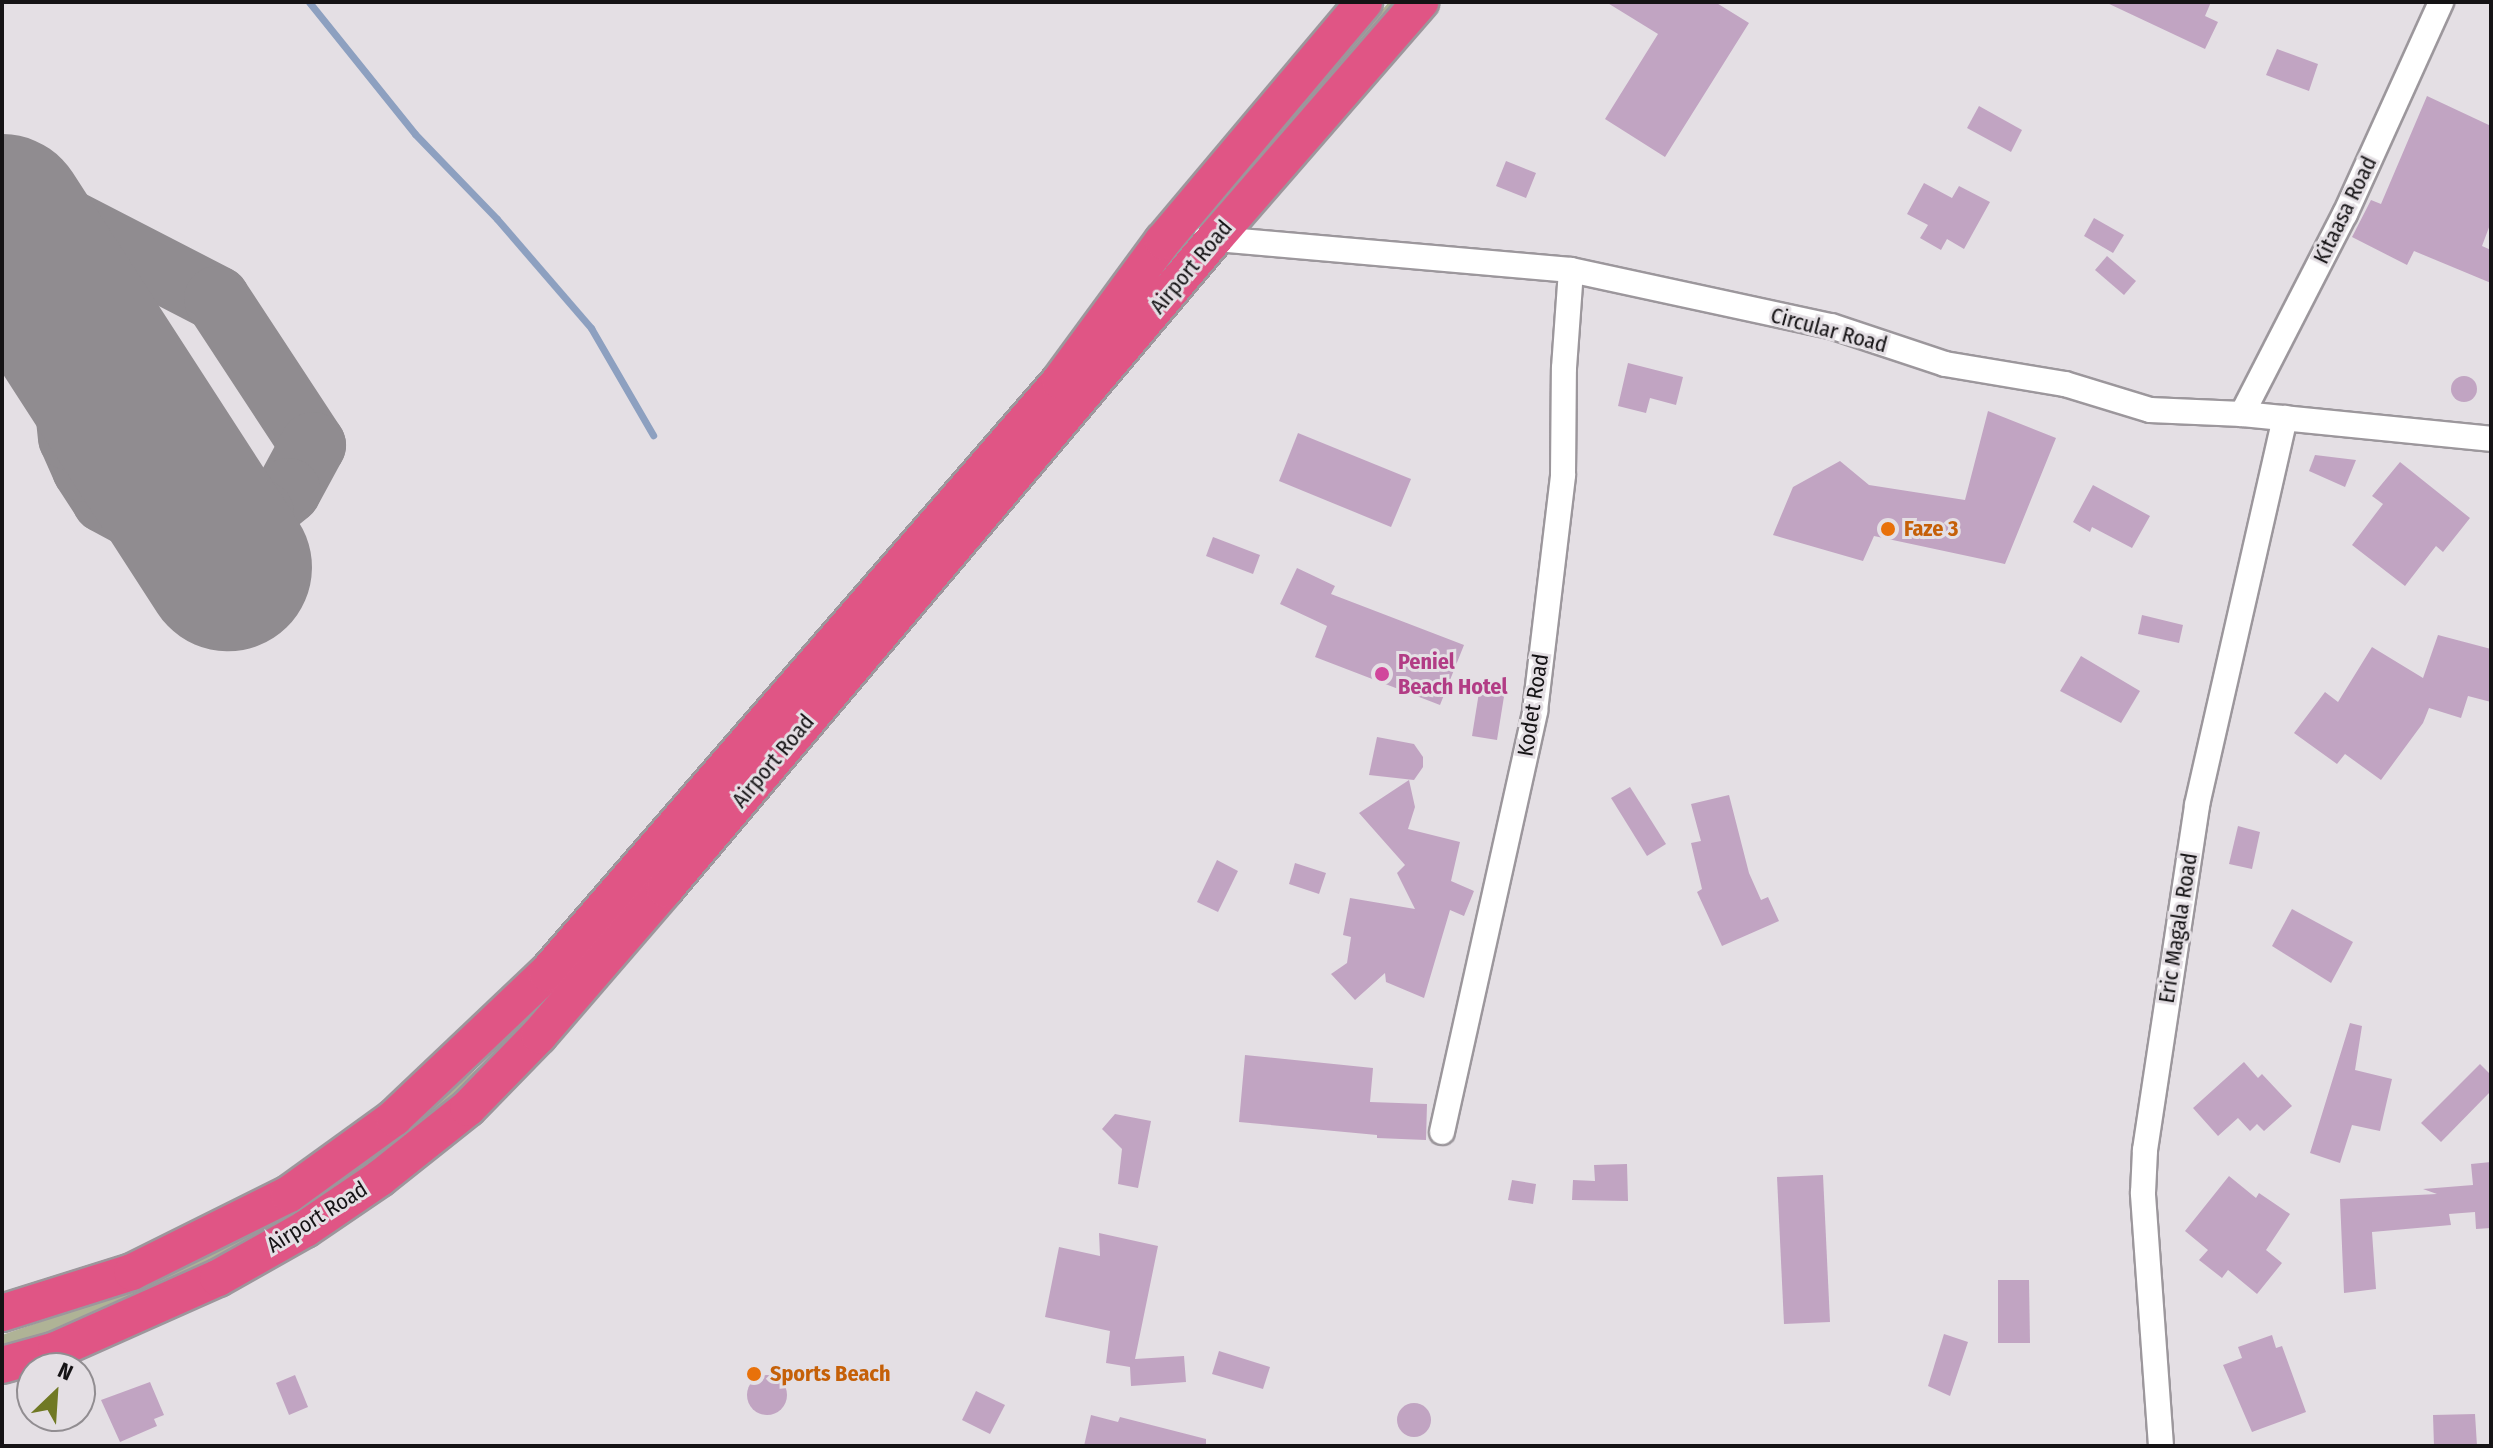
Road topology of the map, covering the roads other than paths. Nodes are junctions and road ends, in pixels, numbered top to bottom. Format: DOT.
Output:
graph roads {
  1 [pos="1364,2"];
  2 [pos="1420,2"];
  3 [pos="2441,2"];
  4 [pos="1215,238"];
  5 [pos="1163,241"];
  6 [pos="1571,270"];
  7 [pos="2242,414"];
  8 [pos="2285,418"];
  9 [pos="2491,439"];
  10 [pos="1442,1132"];
  11 [pos="2,1313"];
  12 [pos="2,1365"];
  13 [pos="2161,1446"];
  1 -- 5 [label="highway, Airport Road"];
  2 -- 4 [label="highway, Airport Road"];
  3 -- 7 [label="street, Kitaasa Road"];
  4 -- 5 [label="street, Circular Road"];
  4 -- 6 [label="street, Circular Road"];
  4 -- 12 [label="highway, Airport Road"];
  5 -- 11 [label="highway, Airport Road"];
  6 -- 7 [label="street, Circular Road"];
  6 -- 10 [label="street, Kodet Road"];
  7 -- 8 [label="street, Circular Road"];
  8 -- 9 [label="street, Circular Road"];
  8 -- 13 [label="street, Eric Magala Road"];
}
